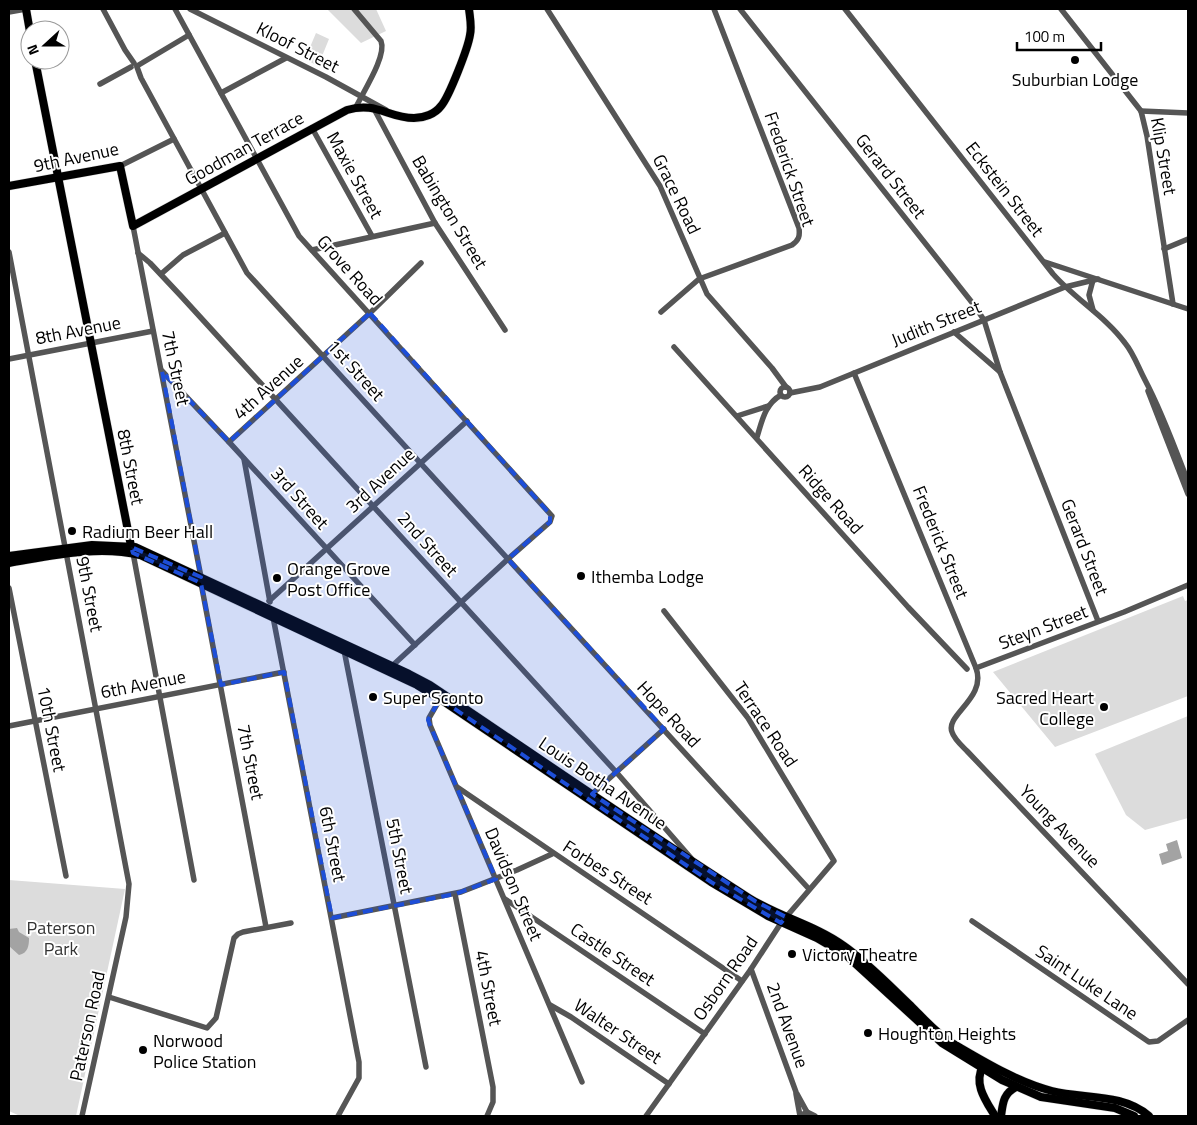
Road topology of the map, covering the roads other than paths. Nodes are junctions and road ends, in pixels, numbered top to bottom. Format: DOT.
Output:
graph roads {
  1 [pos="26,9"];
  2 [pos="103,9"];
  3 [pos="175,9"];
  4 [pos="190,9"];
  5 [pos="354,9"];
  6 [pos="470,9"];
  7 [pos="547,9"];
  8 [pos="714,9"];
  9 [pos="740,9"];
  10 [pos="845,9"];
  11 [pos="1057,9"];
  12 [pos="1061,9"];
  13 [pos="9,12"];
  14 [pos="189,35"];
  15 [pos="286,58"];
  16 [pos="134,66"];
  17 [pos="37,70"];
  18 [pos="100,84"];
  19 [pos="221,93"];
  20 [pos="361,96"];
  21 [pos="356,107"];
  22 [pos="373,107"];
  23 [pos="1141,111"];
  24 [pos="392,113"];
  25 [pos="1188,113"];
  26 [pos="312,128"];
  27 [pos="174,139"];
  28 [pos="257,158"];
  29 [pos="120,166"];
  30 [pos="58,176"];
  31 [pos="9,186"];
  32 [pos="201,188"];
  33 [pos="435,222"];
  34 [pos="133,226"];
  35 [pos="225,233"];
  36 [pos="372,236"];
  37 [pos="1188,239"];
  38 [pos="1164,249"];
  39 [pos="312,250"];
  40 [pos="9,252"];
  41 [pos="138,253"];
  42 [pos="1044,262"];
  43 [pos="421,263"];
  44 [pos="161,274"];
  45 [pos="699,279"];
  46 [pos="1095,280"];
  47 [pos="1065,287"];
  48 [pos="1173,304"];
  49 [pos="1188,309"];
  50 [pos="1093,310"];
  51 [pos="661,312"];
  52 [pos="370,314"];
  53 [pos="984,320"];
  54 [pos="505,330"];
  55 [pos="153,331"];
  56 [pos="954,332"];
  57 [pos="91,343"];
  58 [pos="674,347"];
  59 [pos="29,355"];
  60 [pos="323,357"];
  61 [pos="9,359"];
  62 [pos="162,371"];
  63 [pos="1000,372"];
  64 [pos="854,373"];
  65 [pos="1146,382"];
  66 [pos="786,387"];
  67 [pos="790,393"];
  68 [pos="780,395"];
  69 [pos="276,400"];
  70 [pos="768,406"];
  71 [pos="737,416"];
  72 [pos="467,421"];
  73 [pos="757,437"];
  74 [pos="229,442"];
  75 [pos="244,459"];
  76 [pos="420,463"];
  77 [pos="1188,482"];
  78 [pos="1188,494"];
  79 [pos="373,506"];
  80 [pos="326,549"];
  81 [pos="132,550"];
  82 [pos="67,551"];
  83 [pos="9,556"];
  84 [pos="508,559"];
  85 [pos="9,563"];
  86 [pos="201,580"];
  87 [pos="1188,585"];
  88 [pos="9,588"];
  89 [pos="269,601"];
  90 [pos="461,602"];
  91 [pos="664,611"];
  92 [pos="272,613"];
  93 [pos="1098,622"];
  94 [pos="415,645"];
  95 [pos="344,650"];
  96 [pos="392,666"];
  97 [pos="976,668"];
  98 [pos="967,669"];
  99 [pos="284,672"];
  100 [pos="221,684"];
  101 [pos="160,696"];
  102 [pos="440,699"];
  103 [pos="97,709"];
  104 [pos="35,721"];
  105 [pos="9,726"];
  106 [pos="664,729"];
  107 [pos="617,773"];
  108 [pos="457,788"];
  109 [pos="592,794"];
  110 [pos="552,854"];
  111 [pos="692,860"];
  112 [pos="834,861"];
  113 [pos="66,876"];
  114 [pos="496,879"];
  115 [pos="194,880"];
  116 [pos="129,884"];
  117 [pos="809,889"];
  118 [pos="455,894"];
  119 [pos="505,899"];
  120 [pos="394,906"];
  121 [pos="332,918"];
  122 [pos="783,920"];
  123 [pos="972,921"];
  124 [pos="291,922"];
  125 [pos="266,928"];
  126 [pos="751,969"];
  127 [pos="742,981"];
  128 [pos="1188,984"];
  129 [pos="110,997"];
  130 [pos="550,1005"];
  131 [pos="1188,1020"];
  132 [pos="705,1034"];
  133 [pos="983,1065"];
  134 [pos="426,1067"];
  135 [pos="582,1082"];
  136 [pos="669,1084"];
  137 [pos="1016,1087"];
  138 [pos="796,1092"];
  139 [pos="807,1112"];
  140 [pos="82,1116"];
  141 [pos="338,1116"];
  142 [pos="487,1116"];
  143 [pos="646,1116"];
  144 [pos="800,1116"];
  145 [pos="816,1116"];
  146 [pos="996,1116"];
  147 [pos="1134,1116"];
  148 [pos="1149,1116"];
  1 -- 13 [label="street"];
  2 -- 16 [label="street, 1st Street"];
  3 -- 14 [label="street, Grove Road"];
  4 -- 15 [label="street, Kloof Street"];
  5 -- 20 [label="street"];
  6 -- 24 [label="main road, Goodman Terrace"];
  7 -- 45 [label="street, Grace Road"];
  8 -- 45 [label="street, Frederick Street"];
  9 -- 53 [label="street, Gerard Street"];
  10 -- 42 [label="street, Eckstein Street"];
  11 -- 12 [label="street"];
  12 -- 23 [label="street, Klip Street"];
  14 -- 16 [label="street"];
  14 -- 19 [label="street, Grove Road"];
  15 -- 19 [label="street"];
  15 -- 20 [label="street, Kloof Street"];
  16 -- 18 [label="street"];
  16 -- 27 [label="street, 1st Street"];
  17 -- 30 [label="main road, 8th Street"];
  19 -- 28 [label="street, Grove Road"];
  20 -- 21 [label="street"];
  20 -- 24 [label="street, Kloof Street"];
  21 -- 22 [label="main road, Goodman Terrace"];
  21 -- 26 [label="main road, Goodman Terrace"];
  22 -- 24 [label="main road, Goodman Terrace"];
  22 -- 33 [label="street, Babington Street"];
  23 -- 25 [label="street"];
  23 -- 38 [label="street, Klip Street"];
  26 -- 28 [label="main road, Goodman Terrace"];
  26 -- 36 [label="street, Maxie Street"];
  27 -- 29 [label="street, 9th Avenue"];
  27 -- 32 [label="street, 1st Street"];
  28 -- 32 [label="main road, Goodman Terrace"];
  28 -- 39 [label="street, Grove Road"];
  29 -- 30 [label="main road, 9th Avenue"];
  29 -- 34 [label="main road, 7th Street"];
  30 -- 31 [label="main road, 9th Avenue"];
  30 -- 57 [label="main road, 8th Street"];
  32 -- 34 [label="main road, Goodman Terrace"];
  32 -- 35 [label="street, 1st Street"];
  33 -- 36 [label="street"];
  33 -- 54 [label="street, Babington Street"];
  34 -- 41 [label="street, 7th Street"];
  35 -- 44 [label="street"];
  35 -- 60 [label="street, 1st Street"];
  36 -- 39 [label="street"];
  37 -- 38 [label="street"];
  38 -- 48 [label="street, Klip Street"];
  39 -- 52 [label="street, Grove Road"];
  40 -- 59 [label="street, 9th Street"];
  41 -- 44 [label="street, 2nd Street"];
  41 -- 55 [label="street, 7th Street"];
  42 -- 46 [label="street"];
  42 -- 47 [label="street, Eckstein Street"];
  43 -- 52 [label="street"];
  44 -- 69 [label="street, 2nd Street"];
  45 -- 51 [label="street"];
  45 -- 66 [label="street, Grace Road"];
  46 -- 47 [label="street, Judith Street"];
  46 -- 48 [label="street"];
  46 -- 50 [label="street"];
  47 -- 50 [label="street, Eckstein Street"];
  47 -- 53 [label="street, Judith Street"];
  48 -- 49 [label="street"];
  50 -- 65 [label="street, Eckstein Street"];
  52 -- 60 [label="street, 4th Avenue"];
  52 -- 72 [label="street, Grove Road"];
  53 -- 56 [label="street, Judith Street"];
  53 -- 63 [label="street, Gerard Street"];
  55 -- 57 [label="street, 8th Avenue"];
  55 -- 62 [label="street, 7th Street"];
  56 -- 63 [label="street, Gerard Street"];
  56 -- 64 [label="street, Judith Street"];
  57 -- 59 [label="street, 8th Avenue"];
  57 -- 81 [label="main road, 8th Street"];
  58 -- 71 [label="street, Ridge Road"];
  59 -- 61 [label="street, 8th Avenue"];
  59 -- 82 [label="street, 9th Street"];
  60 -- 69 [label="street, 4th Avenue"];
  60 -- 76 [label="street, 1st Street"];
  62 -- 74 [label="street, 3rd Street"];
  62 -- 86 [label="street, 7th Street"];
  63 -- 93 [label="street, Gerard Street"];
  64 -- 67 [label="street, Judith Street"];
  64 -- 97 [label="street, Frederick Street"];
  65 -- 77 [label="street, Eckstein Street"];
  65 -- 78 [label="street, Eckstein Street"];
  66 -- 67 [label="street"];
  66 -- 68 [label="street"];
  67 -- 68 [label="street"];
  68 -- 70 [label="street"];
  69 -- 74 [label="street, 4th Avenue"];
  69 -- 79 [label="street, 2nd Street"];
  70 -- 71 [label="street"];
  70 -- 73 [label="street"];
  71 -- 73 [label="street, Ridge Road"];
  72 -- 76 [label="street, 3rd Avenue"];
  72 -- 84 [label="street, Grove Road"];
  73 -- 98 [label="street, Ridge Road"];
  74 -- 75 [label="street, 3rd Street"];
  75 -- 80 [label="street, 3rd Street"];
  75 -- 89 [label="street, 6th Street"];
  76 -- 79 [label="street, 3rd Avenue"];
  76 -- 84 [label="street, 1st Street"];
  79 -- 80 [label="street, 3rd Avenue"];
  79 -- 90 [label="street, 2nd Street"];
  80 -- 89 [label="street, 3rd Avenue"];
  80 -- 94 [label="street, 3rd Street"];
  81 -- 82 [label="main road, Louis Botha Avenue"];
  81 -- 86 [label="main road, Louis Botha Avenue"];
  81 -- 101 [label="street, 8th Street"];
  82 -- 83 [label="main road, Louis Botha Avenue"];
  82 -- 85 [label="main road, Louis Botha Avenue"];
  82 -- 103 [label="street, 9th Street"];
  84 -- 90 [label="street"];
  84 -- 106 [label="street, Hope Road"];
  86 -- 92 [label="main road, Louis Botha Avenue"];
  86 -- 100 [label="street, 7th Street"];
  87 -- 93 [label="street, Steyn Street"];
  88 -- 104 [label="street, 10th Street"];
  89 -- 92 [label="street, 6th Street"];
  90 -- 94 [label="street"];
  90 -- 107 [label="street, 2nd Street"];
  91 -- 112 [label="street, Terrace Road"];
  92 -- 95 [label="main road, Louis Botha Avenue"];
  92 -- 96 [label="main road, Louis Botha Avenue"];
  92 -- 99 [label="street, 6th Street"];
  93 -- 97 [label="street, Steyn Street"];
  94 -- 96 [label="street"];
  95 -- 102 [label="main road, Louis Botha Avenue"];
  95 -- 120 [label="street, 5th Street"];
  96 -- 109 [label="main road, Louis Botha Avenue"];
  97 -- 128 [label="street, Young Avenue"];
  99 -- 100 [label="street, 6th Avenue"];
  99 -- 121 [label="street, 6th Street"];
  100 -- 101 [label="street, 6th Avenue"];
  100 -- 125 [label="street, 7th Street"];
  101 -- 103 [label="street, 6th Avenue"];
  101 -- 115 [label="street, 8th Street"];
  102 -- 108 [label="street, Davidson Street"];
  102 -- 122 [label="main road, Louis Botha Avenue"];
  103 -- 104 [label="street, 6th Avenue"];
  103 -- 116 [label="street, 9th Street"];
  104 -- 105 [label="street, 6th Avenue"];
  104 -- 113 [label="street, 10th Street"];
  106 -- 107 [label="street"];
  106 -- 117 [label="street, Hope Road"];
  107 -- 109 [label="street"];
  107 -- 111 [label="street, 2nd Street"];
  108 -- 110 [label="street, Forbes Street"];
  108 -- 114 [label="street, Davidson Street"];
  109 -- 111 [label="main road, Louis Botha Avenue"];
  110 -- 114 [label="street"];
  110 -- 127 [label="street, Forbes Street"];
  111 -- 122 [label="main road, Louis Botha Avenue"];
  112 -- 117 [label="street, Osborn Road"];
  114 -- 118 [label="street"];
  114 -- 119 [label="street, Davidson Street"];
  116 -- 129 [label="street, Paterson Road"];
  117 -- 122 [label="street, Osborn Road"];
  118 -- 120 [label="street"];
  118 -- 142 [label="street, 4th Street"];
  119 -- 130 [label="street, Davidson Street"];
  119 -- 132 [label="street, Castle Street"];
  120 -- 121 [label="street"];
  120 -- 134 [label="street, 5th Street"];
  121 -- 141 [label="street, 6th Street"];
  122 -- 126 [label="street, Osborn Road"];
  122 -- 133 [label="main road, Louis Botha Avenue"];
  123 -- 131 [label="street, Saint Luke Lane"];
  124 -- 125 [label="street"];
  125 -- 129 [label="street"];
  126 -- 127 [label="street, Osborn Road"];
  126 -- 138 [label="street, 2nd Avenue"];
  127 -- 132 [label="street, Osborn Road"];
  129 -- 140 [label="street, Paterson Road"];
  130 -- 135 [label="street, Davidson Street"];
  130 -- 136 [label="street, Walter Street"];
  132 -- 136 [label="street, Osborn Road"];
  133 -- 137 [label="main road, Louis Botha Avenue"];
  133 -- 146 [label="main road"];
  133 -- 148 [label="main road, Louis Botha Avenue"];
  136 -- 143 [label="street, Osborn Road"];
  137 -- 146 [label="main road"];
  137 -- 147 [label="main road, Louis Botha Avenue"];
  138 -- 139 [label="street, 2nd Avenue"];
  138 -- 144 [label="street, 2nd Avenue"];
  139 -- 144 [label="street"];
  139 -- 145 [label="street"];
}
